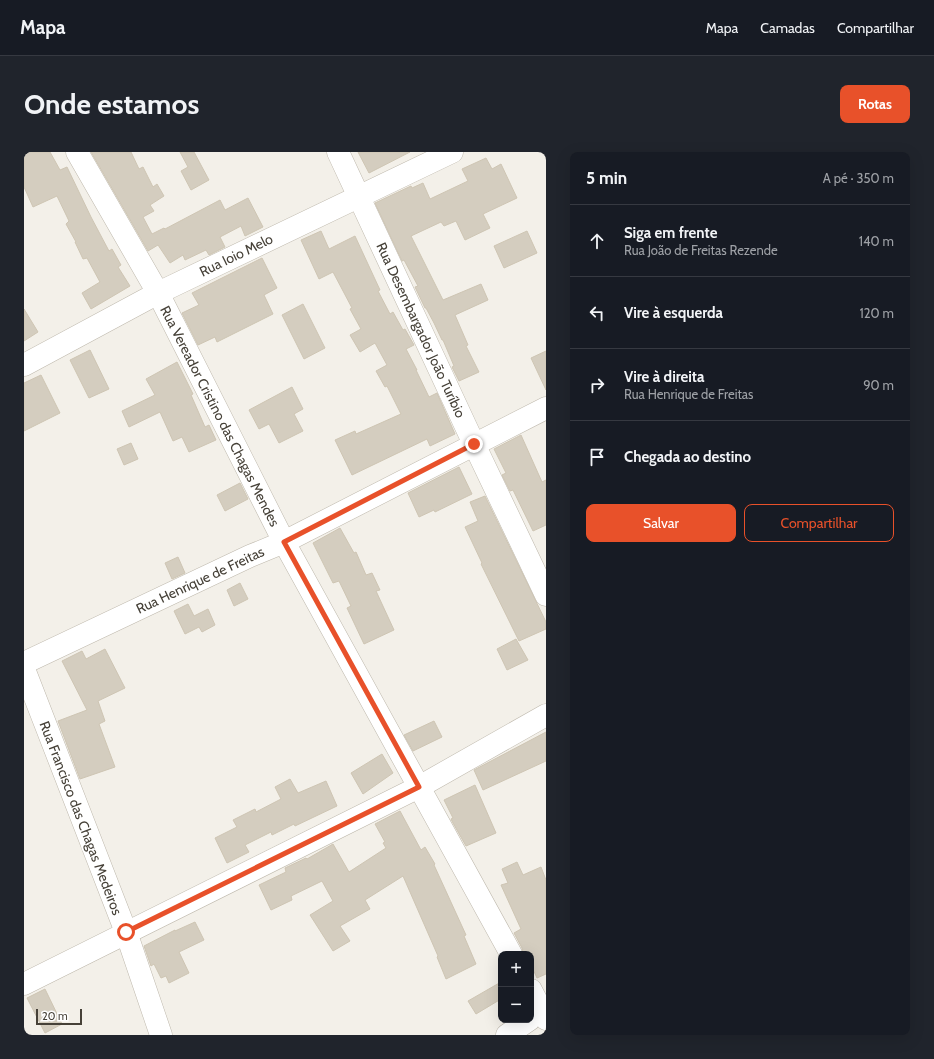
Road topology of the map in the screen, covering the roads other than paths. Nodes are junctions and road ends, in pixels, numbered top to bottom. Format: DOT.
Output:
graph roads {
  1 [pos="77,152"];
  2 [pos="338,152"];
  3 [pos="452,152"];
  4 [pos="359,196"];
  5 [pos="158,293"];
  6 [pos="24,365"];
  7 [pos="546,408"];
  8 [pos="474,444"];
  9 [pos="284,542"];
  10 [pos="546,595"];
  11 [pos="24,663"];
  12 [pos="24,670"];
  13 [pos="546,715"];
  14 [pos="419,787"];
  15 [pos="126,932"];
  16 [pos="509,951"];
  17 [pos="24,984"];
  18 [pos="534,1000"];
  19 [pos="539,1016"];
  20 [pos="161,1035"];
  21 [pos="507,1035"];
  1 -- 5 [label="street, Rua Vereador Cristino das Chagas Mendes"];
  2 -- 4 [label="street, Rua Desembargador João Turíbio"];
  3 -- 4 [label="street, Rua Ioio Melo"];
  4 -- 5 [label="street, Rua Ioio Melo"];
  4 -- 8 [label="street, Rua Desembargador João Turíbio"];
  5 -- 6 [label="street, Rua Ioio Melo"];
  5 -- 9 [label="street, Rua Vereador Cristino das Chagas Mendes"];
  7 -- 8 [label="street, Rua Henrique de Freitas"];
  8 -- 9 [label="street, Rua Henrique de Freitas"];
  8 -- 10 [label="street, Rua Desembargador João Turíbio"];
  9 -- 11 [label="street, Rua Henrique de Freitas"];
  9 -- 14 [label="street, Rua Vereador Cristino das Chagas Mendes"];
  12 -- 15 [label="street, Rua Francisco das Chagas Medeiros"];
  13 -- 14 [label="street"];
  14 -- 15 [label="street"];
  14 -- 16 [label="street, Rua Vereador Cristino das Chagas Mendes"];
  15 -- 17 [label="street"];
  15 -- 20 [label="street, Rua Francisco das Chagas Medeiros"];
  18 -- 19 [label="street"];
  19 -- 21 [label="street"];
}
